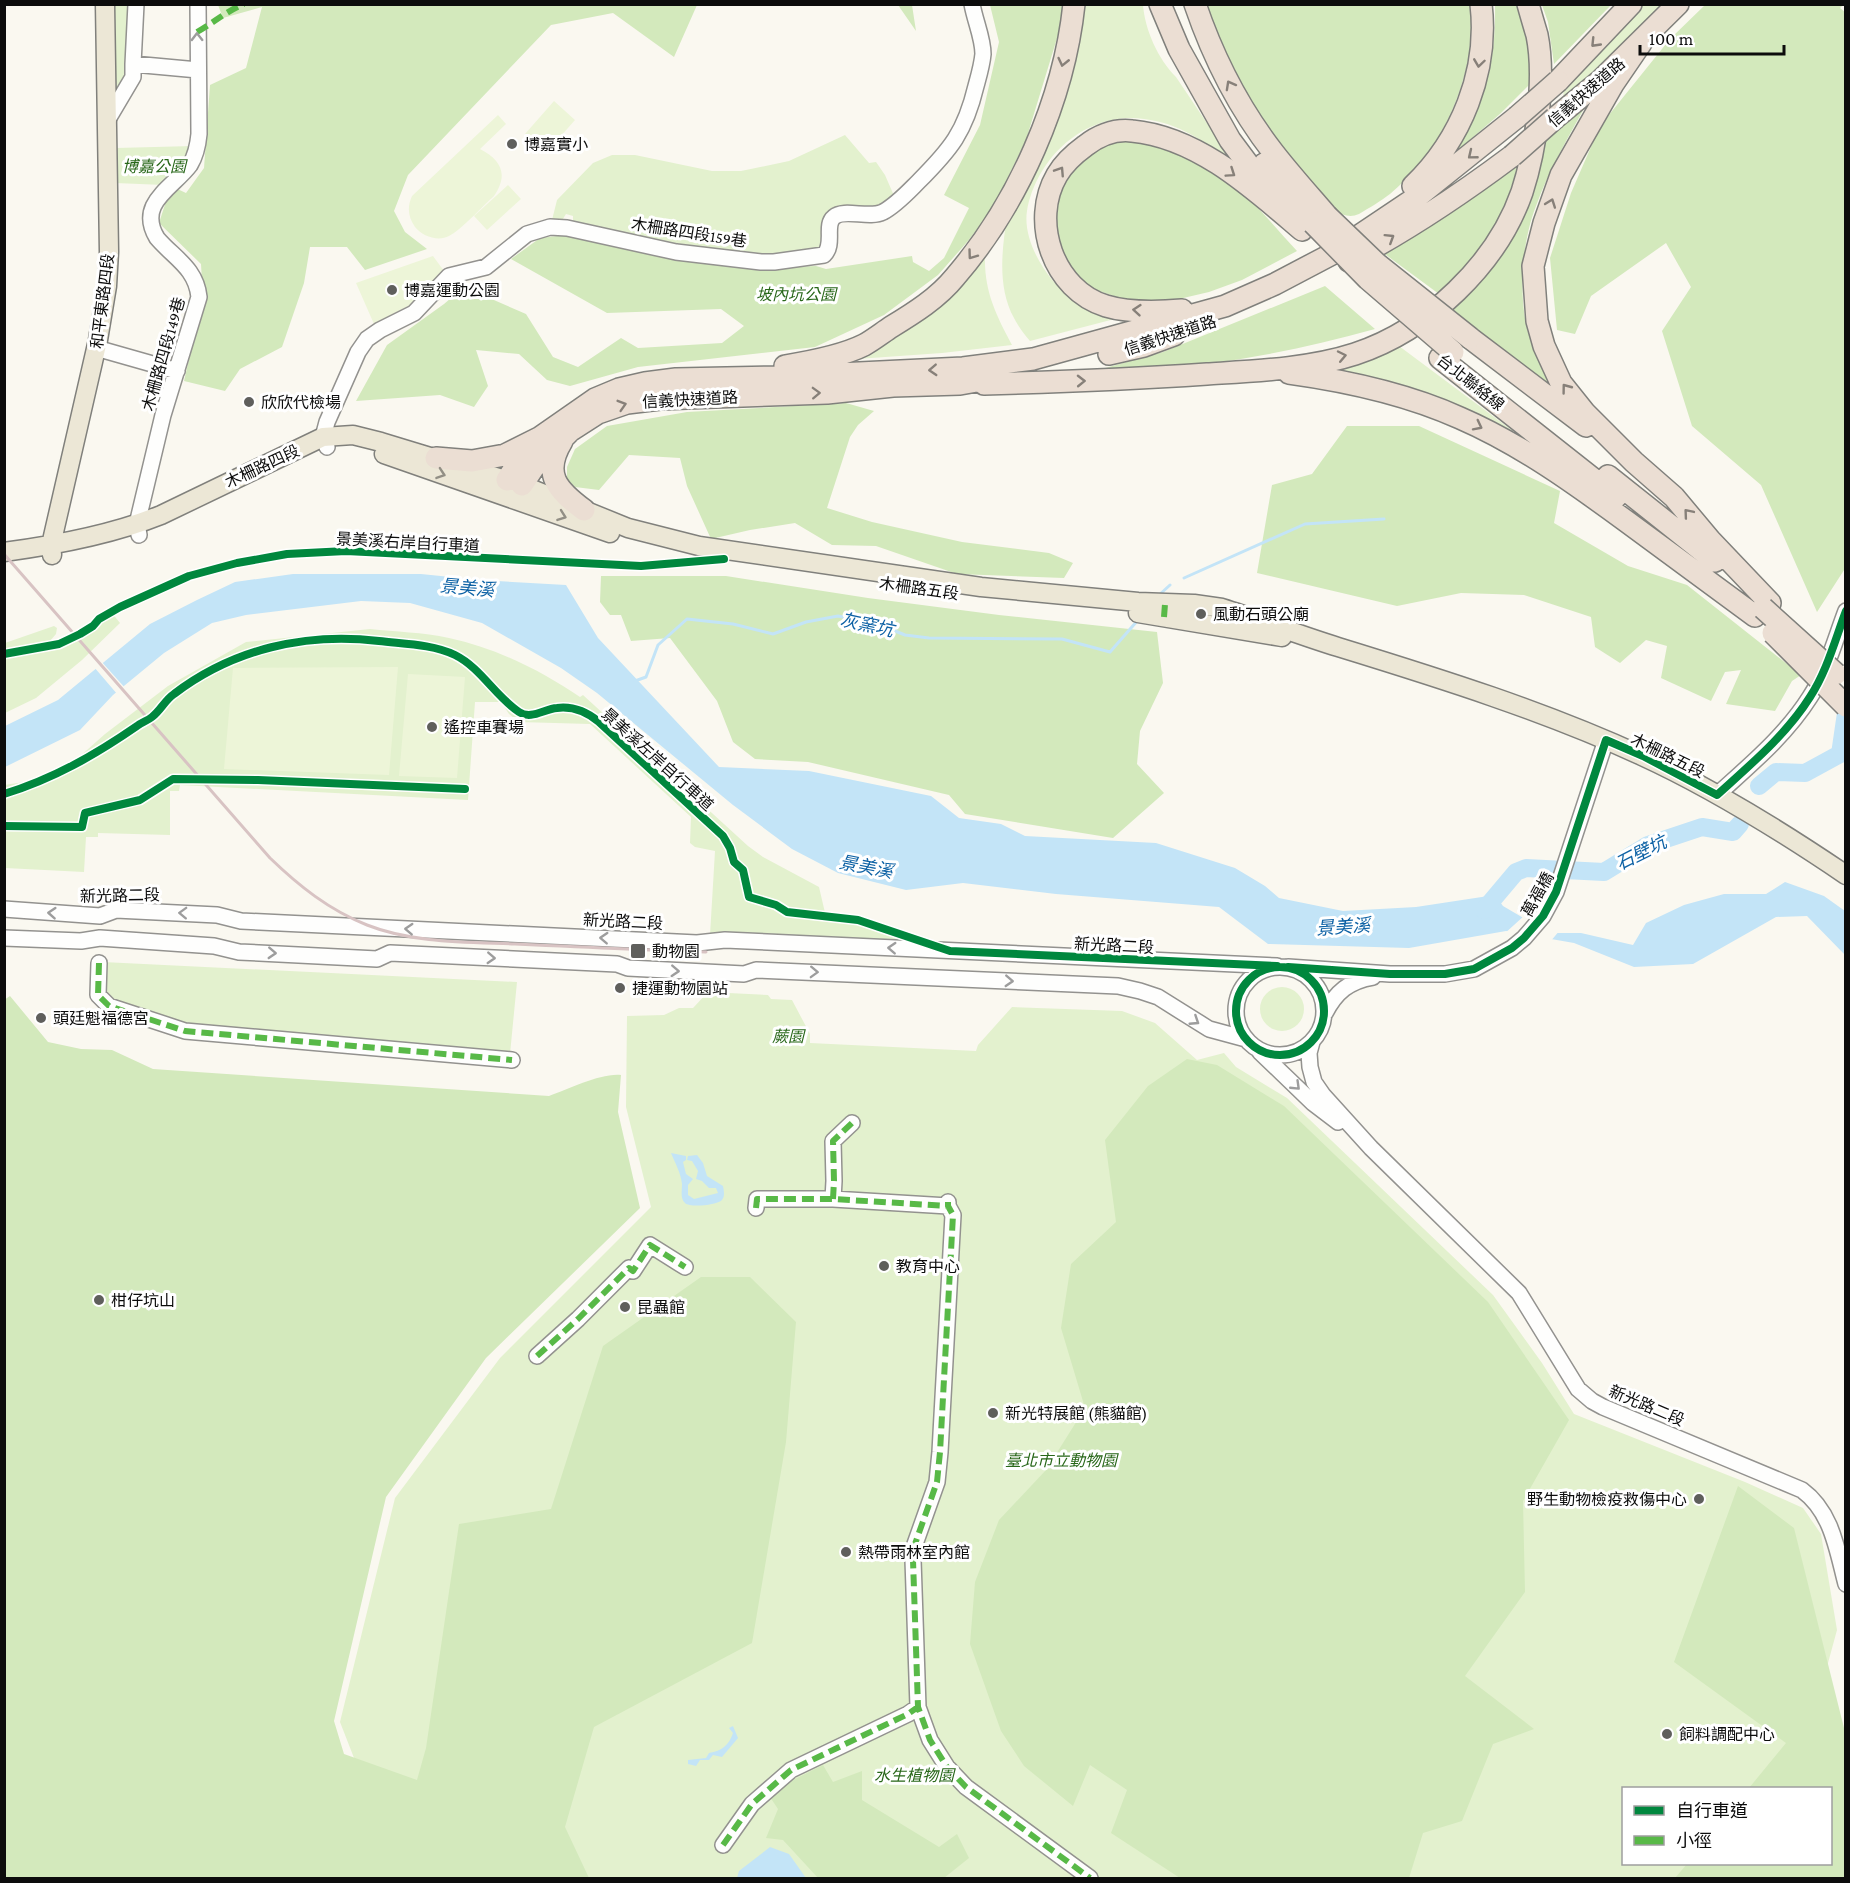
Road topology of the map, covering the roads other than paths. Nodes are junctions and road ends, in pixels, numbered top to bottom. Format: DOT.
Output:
graph roads {
  1 [pos="105,4"];
  2 [pos="136,4"];
  3 [pos="198,4"];
  4 [pos="972,4"];
  5 [pos="1074,4"];
  6 [pos="1160,4"];
  7 [pos="1172,4"];
  8 [pos="1195,4"];
  9 [pos="1481,4"];
  10 [pos="1528,4"];
  11 [pos="1631,4"];
  12 [pos="1678,4"];
  13 [pos="1641,43"];
  14 [pos="133,64"];
  15 [pos="198,70"];
  16 [pos="107,121"];
  17 [pos="1314,223"];
  18 [pos="1367,230"];
  19 [pos="1275,284"];
  20 [pos="96,348"];
  21 [pos="1264,370"];
  22 [pos="177,371"];
  23 [pos="712,379"];
  24 [pos="960,384"];
  25 [pos="567,426"];
  26 [pos="325,442"];
  27 [pos="436,458"];
  28 [pos="1634,462"];
  29 [pos="512,487"];
  30 [pos="584,510"];
  31 [pos="138,530"];
  32 [pos="52,551"];
  33 [pos="4,552"];
  34 [pos="4,564"];
  35 [pos="1763,609"];
  36 [pos="1164,610"];
  37 [pos="1845,611"];
  38 [pos="1238,613"];
  39 [pos="1227,628"];
  40 [pos="1337,647"];
  41 [pos="1841,678"];
  42 [pos="1845,706"];
  43 [pos="1606,740"];
  44 [pos="1717,795"];
  45 [pos="1845,876"];
  46 [pos="4,909"];
  47 [pos="4,938"];
  48 [pos="99,963"];
  49 [pos="1283,966"];
  50 [pos="1390,974"];
  51 [pos="1445,974"];
  52 [pos="1325,1013"];
  53 [pos="1250,1042"];
  54 [pos="1312,1042"];
  55 [pos="512,1060"];
  56 [pos="852,1124"];
  57 [pos="1371,1148"];
  58 [pos="833,1199"];
  59 [pos="756,1208"];
  60 [pos="685,1267"];
  61 [pos="537,1356"];
  62 [pos="1845,1584"];
  63 [pos="918,1707"];
  64 [pos="723,1845"];
  65 [pos="1090,1878"];
  1 -- 16 [label="main road, 和平東路四段"];
  2 -- 14 [label="street"];
  15 -- 3 [label="street, 木柵路四段149巷, one-way"];
  4 -- 26 [label="street, 木柵路四段159巷"];
  5 -- 23 [label="highway, one-way"];
  6 -- 17 [label="highway, 台北聯絡線"];
  7 -- 17 [label="highway, 台北聯絡線"];
  17 -- 8 [label="highway, one-way"];
  9 -- 18 [label="highway, one-way"];
  21 -- 10 [label="highway, one-way"];
  11 -- 18 [label="highway, 信義快速道路, one-way, bridge"];
  12 -- 13 [label="highway, 信義快速道路"];
  24 -- 13 [label="highway, 信義快速道路, one-way, bridge"];
  28 -- 13 [label="highway, one-way"];
  14 -- 15 [label="street"];
  14 -- 16 [label="street"];
  15 -- 22 [label="street, 木柵路四段149巷"];
  16 -- 20 [label="main road, 和平東路四段"];
  19 -- 17 [label="highway, one-way"];
  17 -- 28 [label="highway, bridge"];
  17 -- 35 [label="highway, 台北聯絡線"];
  18 -- 19 [label="highway, 信義快速道路"];
  19 -- 23 [label="highway, 信義快速道路, one-way"];
  20 -- 22 [label="street"];
  20 -- 32 [label="main road, 和平東路四段"];
  24 -- 21 [label="highway, one-way"];
  21 -- 35 [label="highway, one-way"];
  22 -- 31 [label="street, 木柵路四段149巷"];
  23 -- 25 [label="highway, 信義快速道路"];
  25 -- 24 [label="highway, 信義快速道路, one-way"];
  25 -- 27 [label="highway"];
  25 -- 29 [label="highway"];
  25 -- 30 [label="highway"];
  26 -- 27 [label="main road, 木柵路四段"];
  26 -- 29 [label="main road, 木柵路四段, one-way"];
  26 -- 31 [label="main road, 木柵路四段"];
  27 -- 29 [label="main road, 木柵路四段"];
  35 -- 28 [label="highway, one-way"];
  29 -- 30 [label="main road, 木柵路五段"];
  29 -- 36 [label="main road, 木柵路五段, one-way"];
  30 -- 36 [label="main road, 木柵路五段"];
  31 -- 32 [label="main road, 木柵路四段"];
  32 -- 33 [label="main road, 木柵路四段"];
  32 -- 34 [label="main road, 木柵路四段"];
  35 -- 41 [label="highway, 台北聯絡線, bridge"];
  35 -- 42 [label="highway, 台北聯絡線, bridge"];
  36 -- 38 [label="main road, 木柵路五段"];
  36 -- 39 [label="main road, 木柵路五段"];
  37 -- 44 [label="street"];
  38 -- 39 [label="main road"];
  38 -- 40 [label="main road, 木柵路五段"];
  39 -- 40 [label="main road, 木柵路五段"];
  40 -- 43 [label="main road, 木柵路五段"];
  43 -- 44 [label="main road, 木柵路五段"];
  43 -- 51 [label="street, 萬福橋"];
  44 -- 45 [label="main road, 木柵路五段"];
  49 -- 46 [label="street, 新光路二段, one-way"];
  47 -- 53 [label="street, 新光路二段, one-way"];
  48 -- 55 [label="street"];
  49 -- 50 [label="street, 新光路二段"];
  49 -- 52 [label="street"];
  49 -- 53 [label="street"];
  50 -- 51 [label="street, 新光路二段"];
  50 -- 52 [label="street, 新光路二段"];
  52 -- 54 [label="street"];
  53 -- 54 [label="street"];
  53 -- 57 [label="street, 新光路二段, one-way"];
  54 -- 57 [label="street, 新光路二段"];
  56 -- 58 [label="street"];
  57 -- 62 [label="street, 新光路二段"];
  58 -- 59 [label="street"];
  58 -- 63 [label="street"];
  60 -- 61 [label="street"];
  63 -- 64 [label="street"];
  63 -- 65 [label="street"];
}
